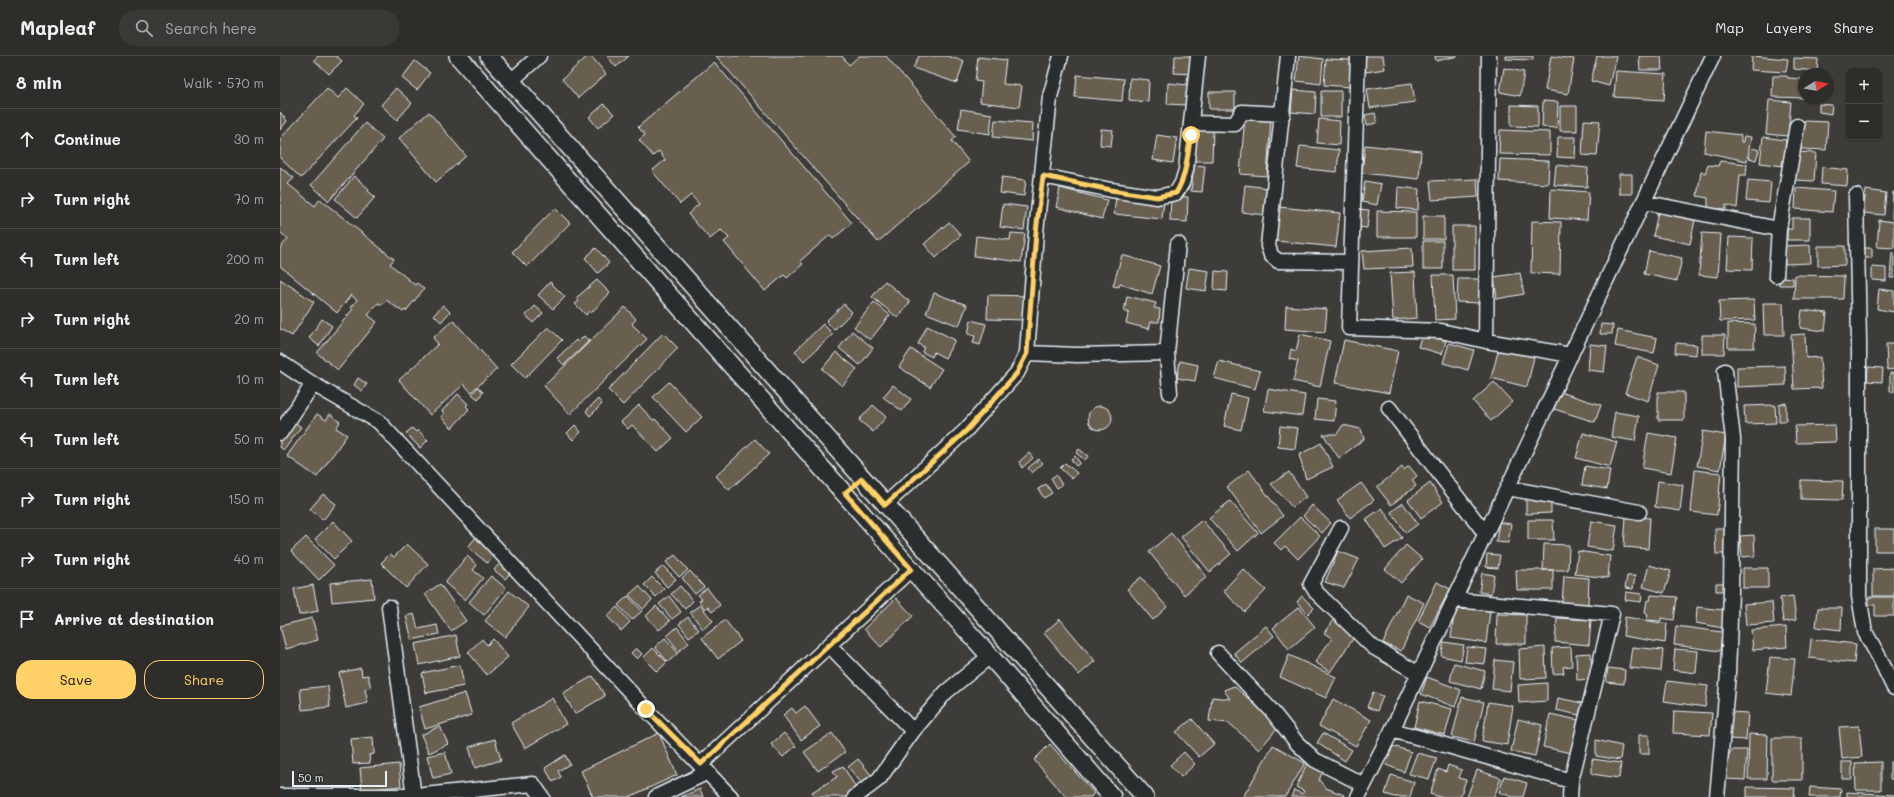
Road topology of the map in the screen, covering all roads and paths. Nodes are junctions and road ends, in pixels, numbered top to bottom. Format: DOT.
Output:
graph roads {
  1 [pos="458,56"];
  2 [pos="489,56"];
  3 [pos="539,56"];
  4 [pos="1061,56"];
  5 [pos="1198,56"];
  6 [pos="1288,56"];
  7 [pos="1358,56"];
  8 [pos="1489,56"];
  9 [pos="1713,56"];
  10 [pos="511,80"];
  11 [pos="1283,114"];
  12 [pos="1192,123"];
  13 [pos="1797,126"];
  14 [pos="1043,176"];
  15 [pos="1856,196"];
  16 [pos="1643,202"];
  17 [pos="1779,229"];
  18 [pos="1178,244"];
  19 [pos="1350,262"];
  20 [pos="1776,275"];
  21 [pos="717,315"];
  22 [pos="700,331"];
  23 [pos="1486,340"];
  24 [pos="1027,353"];
  25 [pos="1167,354"];
  26 [pos="1571,355"];
  27 [pos="280,362"];
  28 [pos="1725,371"];
  29 [pos="313,384"];
  30 [pos="1170,393"];
  31 [pos="1389,408"];
  32 [pos="280,433"];
  33 [pos="862,479"];
  34 [pos="1507,488"];
  35 [pos="845,493"];
  36 [pos="885,505"];
  37 [pos="1639,512"];
  38 [pos="1341,528"];
  39 [pos="1485,533"];
  40 [pos="911,569"];
  41 [pos="1454,600"];
  42 [pos="390,607"];
  43 [pos="829,645"];
  44 [pos="1218,653"];
  45 [pos="990,656"];
  46 [pos="1419,674"];
  47 [pos="1894,688"];
  48 [pos="1392,730"];
  49 [pos="913,731"];
  50 [pos="704,768"];
  51 [pos="1571,781"];
  52 [pos="1361,791"];
  53 [pos="280,792"];
  54 [pos="414,796"];
  55 [pos="281,797"];
  56 [pos="542,797"];
  57 [pos="656,797"];
  58 [pos="731,797"];
  59 [pos="855,797"];
  60 [pos="1112,797"];
  61 [pos="1145,797"];
  62 [pos="1570,797"];
  63 [pos="1717,797"];
  1 -- 22 [label="main road"];
  2 -- 10 [label="main road"];
  3 -- 10 [label="street"];
  4 -- 14 [label="street"];
  5 -- 12 [label="street"];
  6 -- 11 [label="street"];
  7 -- 19 [label="street"];
  8 -- 23 [label="street"];
  9 -- 16 [label="street"];
  10 -- 21 [label="main road"];
  11 -- 12 [label="street"];
  11 -- 19 [label="street"];
  12 -- 14 [label="street"];
  13 -- 17 [label="street"];
  14 -- 24 [label="street"];
  15 -- 47 [label="street"];
  16 -- 17 [label="street"];
  16 -- 26 [label="street"];
  17 -- 20 [label="street"];
  18 -- 25 [label="street"];
  19 -- 23 [label="street"];
  21 -- 22 [label="main road"];
  21 -- 33 [label="main road"];
  22 -- 35 [label="main road"];
  23 -- 26 [label="street"];
  24 -- 25 [label="street"];
  24 -- 36 [label="street"];
  25 -- 30 [label="street"];
  26 -- 34 [label="street"];
  27 -- 29 [label="street"];
  28 -- 63 [label="street"];
  29 -- 32 [label="street"];
  29 -- 50 [label="street"];
  31 -- 39 [label="street"];
  33 -- 35 [label="main road"];
  33 -- 36 [label="main road"];
  34 -- 37 [label="street"];
  34 -- 39 [label="street"];
  35 -- 40 [label="main road"];
  36 -- 61 [label="main road"];
  38 -- 46 [label="street"];
  39 -- 41 [label="street"];
  40 -- 43 [label="street"];
  40 -- 45 [label="main road"];
  41 -- 46 [label="street"];
  41 -- 51 [label="street"];
  42 -- 54 [label="street"];
  43 -- 49 [label="street"];
  43 -- 50 [label="street"];
  44 -- 52 [label="street"];
  45 -- 49 [label="street"];
  45 -- 60 [label="main road"];
  46 -- 48 [label="street"];
  48 -- 51 [label="street"];
  48 -- 52 [label="street"];
  49 -- 59 [label="street"];
  50 -- 57 [label="street"];
  50 -- 58 [label="street"];
  51 -- 62 [label="street"];
  53 -- 55 [label="street"];
  54 -- 55 [label="street"];
  54 -- 56 [label="street"];
}
